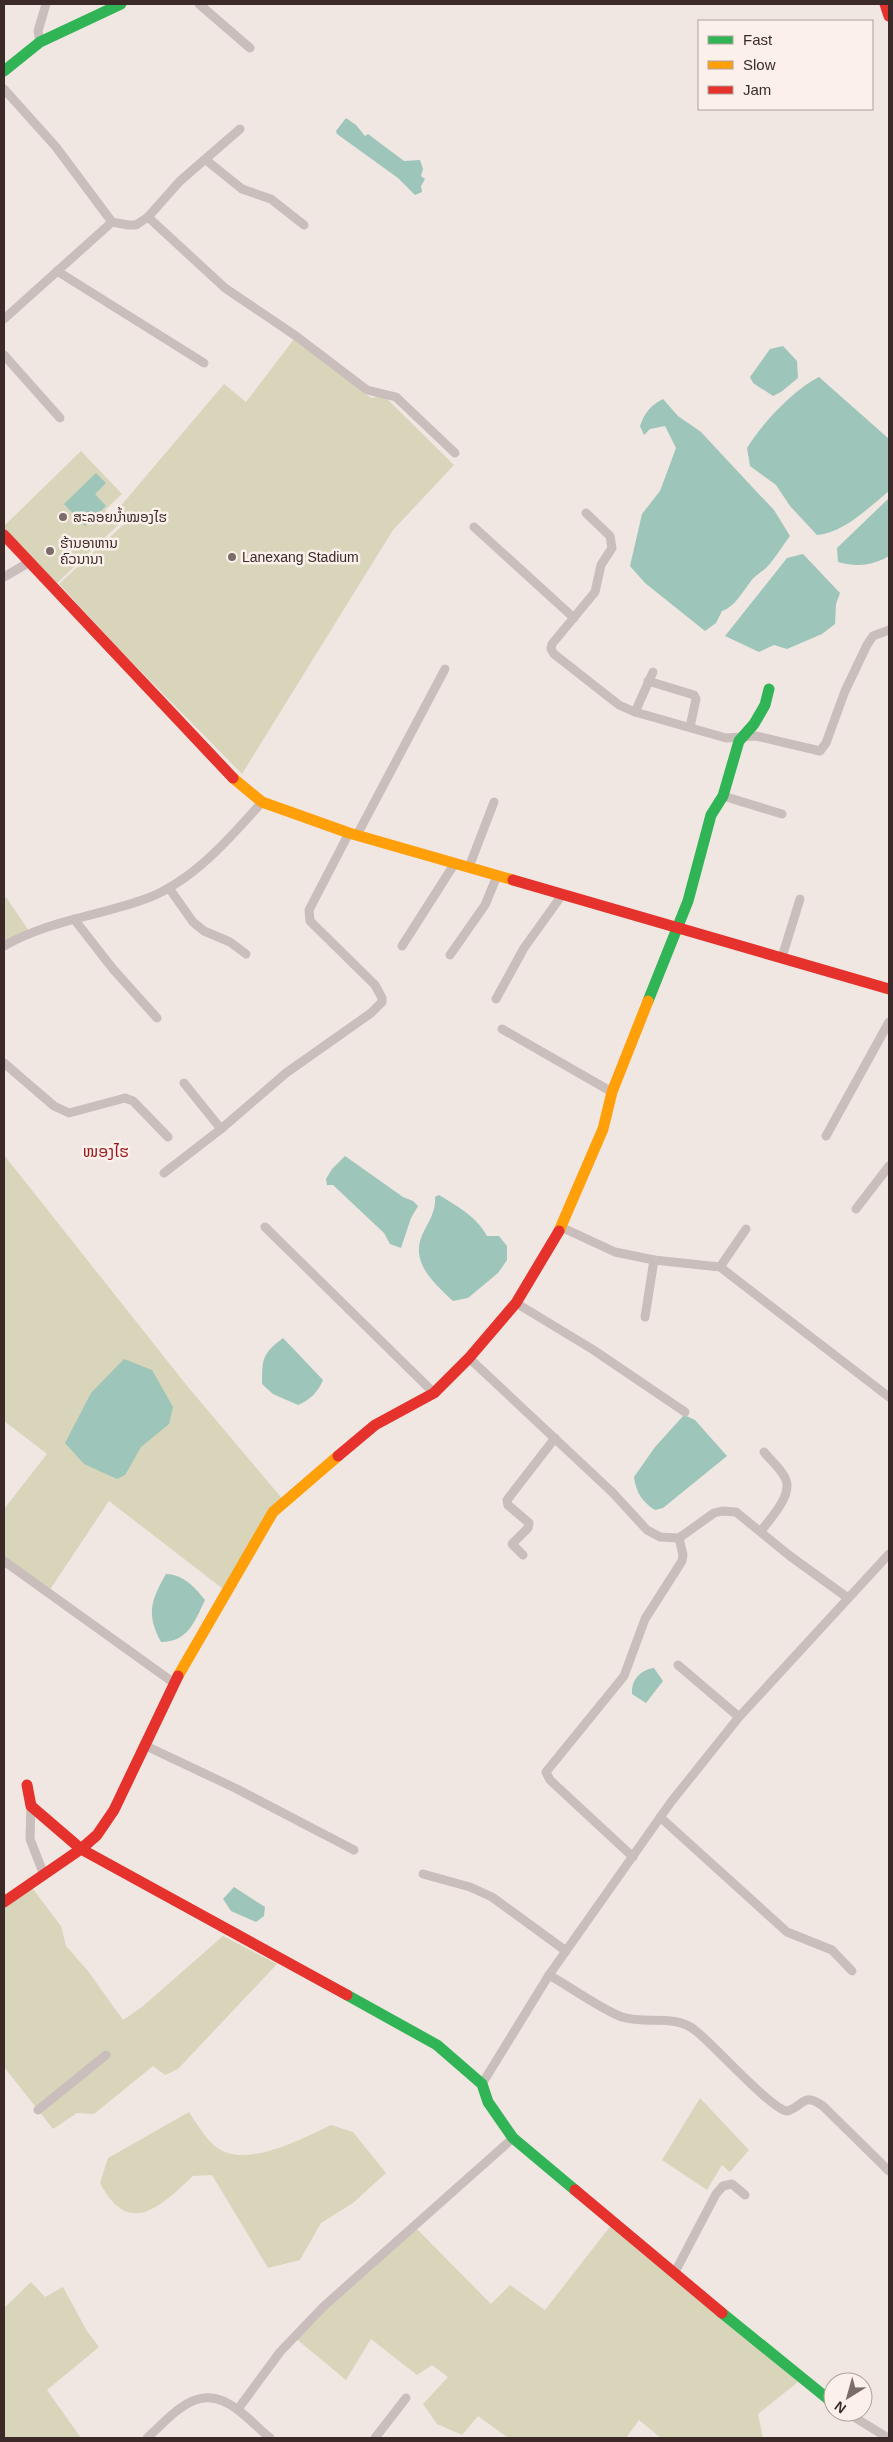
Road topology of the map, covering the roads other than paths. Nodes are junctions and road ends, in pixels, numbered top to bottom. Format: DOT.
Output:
graph roads {
  1 [pos="46,4"];
  2 [pos="121,4"];
  3 [pos="199,4"];
  4 [pos="885,4"];
  5 [pos="889,16"];
  6 [pos="40,42"];
  7 [pos="250,48"];
  8 [pos="4,71"];
  9 [pos="4,89"];
  10 [pos="240,129"];
  11 [pos="206,160"];
  12 [pos="148,217"];
  13 [pos="112,222"];
  14 [pos="304,225"];
  15 [pos="57,271"];
  16 [pos="4,319"];
  17 [pos="4,355"];
  18 [pos="204,364"];
  19 [pos="60,418"];
  20 [pos="455,453"];
  21 [pos="586,513"];
  22 [pos="474,527"];
  23 [pos="4,535"];
  24 [pos="28,563"];
  25 [pos="4,577"];
  26 [pos="574,618"];
  27 [pos="889,630"];
  28 [pos="445,669"];
  29 [pos="653,672"];
  30 [pos="648,681"];
  31 [pos="770,689"];
  32 [pos="635,712"];
  33 [pos="690,727"];
  34 [pos="742,738"];
  35 [pos="723,796"];
  36 [pos="262,802"];
  37 [pos="494,802"];
  38 [pos="782,814"];
  39 [pos="353,834"];
  40 [pos="455,863"];
  41 [pos="469,868"];
  42 [pos="497,876"];
  43 [pos="169,888"];
  44 [pos="562,894"];
  45 [pos="800,899"];
  46 [pos="74,919"];
  47 [pos="678,928"];
  48 [pos="4,946"];
  49 [pos="402,946"];
  50 [pos="246,954"];
  51 [pos="450,955"];
  52 [pos="782,957"];
  53 [pos="889,989"];
  54 [pos="496,999"];
  55 [pos="156,1018"];
  56 [pos="889,1022"];
  57 [pos="502,1029"];
  58 [pos="4,1063"];
  59 [pos="184,1083"];
  60 [pos="612,1092"];
  61 [pos="221,1129"];
  62 [pos="826,1136"];
  63 [pos="168,1137"];
  64 [pos="889,1166"];
  65 [pos="164,1173"];
  66 [pos="856,1209"];
  67 [pos="265,1227"];
  68 [pos="560,1227"];
  69 [pos="746,1229"];
  70 [pos="654,1260"];
  71 [pos="720,1268"];
  72 [pos="516,1303"];
  73 [pos="645,1317"];
  74 [pos="469,1358"];
  75 [pos="434,1393"];
  76 [pos="889,1397"];
  77 [pos="685,1412"];
  78 [pos="555,1438"];
  79 [pos="764,1452"];
  80 [pos="761,1531"];
  81 [pos="679,1538"];
  82 [pos="889,1554"];
  83 [pos="523,1555"];
  84 [pos="4,1561"];
  85 [pos="848,1598"];
  86 [pos="678,1665"];
  87 [pos="174,1683"];
  88 [pos="740,1717"];
  89 [pos="144,1745"];
  90 [pos="27,1785"];
  91 [pos="31,1806"];
  92 [pos="660,1818"];
  93 [pos="81,1849"];
  94 [pos="354,1850"];
  95 [pos="632,1857"];
  96 [pos="423,1874"];
  97 [pos="44,1875"];
  98 [pos="4,1902"];
  99 [pos="566,1951"];
  100 [pos="852,1971"];
  101 [pos="549,1975"];
  102 [pos="106,2055"];
  103 [pos="482,2084"];
  104 [pos="38,2110"];
  105 [pos="513,2138"];
  106 [pos="889,2171"];
  107 [pos="746,2196"];
  108 [pos="675,2272"];
  109 [pos="823,2396"];
  110 [pos="406,2398"];
  111 [pos="238,2409"];
  112 [pos="862,2422"];
  113 [pos="147,2438"];
  114 [pos="270,2438"];
  115 [pos="375,2438"];
  116 [pos="888,2438"];
  1 -- 6 [label="street"];
  2 -- 6 [label="street"];
  3 -- 7 [label="street"];
  4 -- 5 [label="street"];
  6 -- 8 [label="street"];
  9 -- 13 [label="street"];
  10 -- 11 [label="street"];
  11 -- 12 [label="street"];
  11 -- 14 [label="street"];
  12 -- 13 [label="street"];
  12 -- 20 [label="street"];
  13 -- 15 [label="street"];
  15 -- 16 [label="street"];
  15 -- 18 [label="street"];
  17 -- 19 [label="street"];
  21 -- 26 [label="street"];
  22 -- 26 [label="street"];
  23 -- 24 [label="street"];
  24 -- 25 [label="street"];
  24 -- 36 [label="street"];
  26 -- 32 [label="street"];
  27 -- 34 [label="street"];
  28 -- 39 [label="street"];
  29 -- 30 [label="street"];
  30 -- 32 [label="street"];
  30 -- 33 [label="street"];
  31 -- 34 [label="street"];
  32 -- 33 [label="street"];
  33 -- 34 [label="street"];
  34 -- 35 [label="street"];
  35 -- 38 [label="street"];
  35 -- 47 [label="street"];
  36 -- 39 [label="street"];
  36 -- 43 [label="street"];
  37 -- 41 [label="street"];
  39 -- 40 [label="street"];
  39 -- 61 [label="street"];
  40 -- 41 [label="street"];
  40 -- 49 [label="street"];
  41 -- 42 [label="street"];
  42 -- 44 [label="street"];
  42 -- 51 [label="street"];
  43 -- 46 [label="street"];
  43 -- 50 [label="street"];
  44 -- 47 [label="street"];
  44 -- 54 [label="street"];
  45 -- 52 [label="street"];
  46 -- 48 [label="street"];
  46 -- 55 [label="street"];
  47 -- 52 [label="street"];
  47 -- 60 [label="street"];
  52 -- 53 [label="street"];
  56 -- 62 [label="street"];
  57 -- 60 [label="street"];
  58 -- 63 [label="street"];
  59 -- 61 [label="street"];
  60 -- 68 [label="street"];
  61 -- 65 [label="street"];
  64 -- 66 [label="street"];
  67 -- 75 [label="street"];
  68 -- 70 [label="street"];
  68 -- 72 [label="street"];
  69 -- 71 [label="street"];
  70 -- 71 [label="street"];
  70 -- 73 [label="street"];
  71 -- 76 [label="street"];
  72 -- 74 [label="street"];
  72 -- 77 [label="street"];
  74 -- 75 [label="street"];
  74 -- 78 [label="street"];
  75 -- 87 [label="street"];
  78 -- 81 [label="street"];
  78 -- 83 [label="street"];
  79 -- 80 [label="street"];
  80 -- 81 [label="street"];
  80 -- 85 [label="street"];
  81 -- 95 [label="street"];
  82 -- 85 [label="street"];
  84 -- 87 [label="street"];
  85 -- 88 [label="street"];
  86 -- 88 [label="street"];
  87 -- 89 [label="street"];
  88 -- 92 [label="street"];
  89 -- 93 [label="street"];
  89 -- 94 [label="street"];
  90 -- 91 [label="street"];
  91 -- 93 [label="street"];
  91 -- 97 [label="street"];
  92 -- 95 [label="street"];
  92 -- 100 [label="street"];
  93 -- 97 [label="street"];
  93 -- 103 [label="street"];
  95 -- 99 [label="street"];
  96 -- 99 [label="street"];
  97 -- 98 [label="street"];
  99 -- 101 [label="street"];
  101 -- 103 [label="street"];
  101 -- 106 [label="street"];
  102 -- 104 [label="street"];
  103 -- 105 [label="street"];
  105 -- 108 [label="street"];
  105 -- 111 [label="street"];
  107 -- 108 [label="street"];
  108 -- 109 [label="street"];
  110 -- 115 [label="street"];
  111 -- 113 [label="street"];
  111 -- 114 [label="street"];
  112 -- 116 [label="street"];
}
